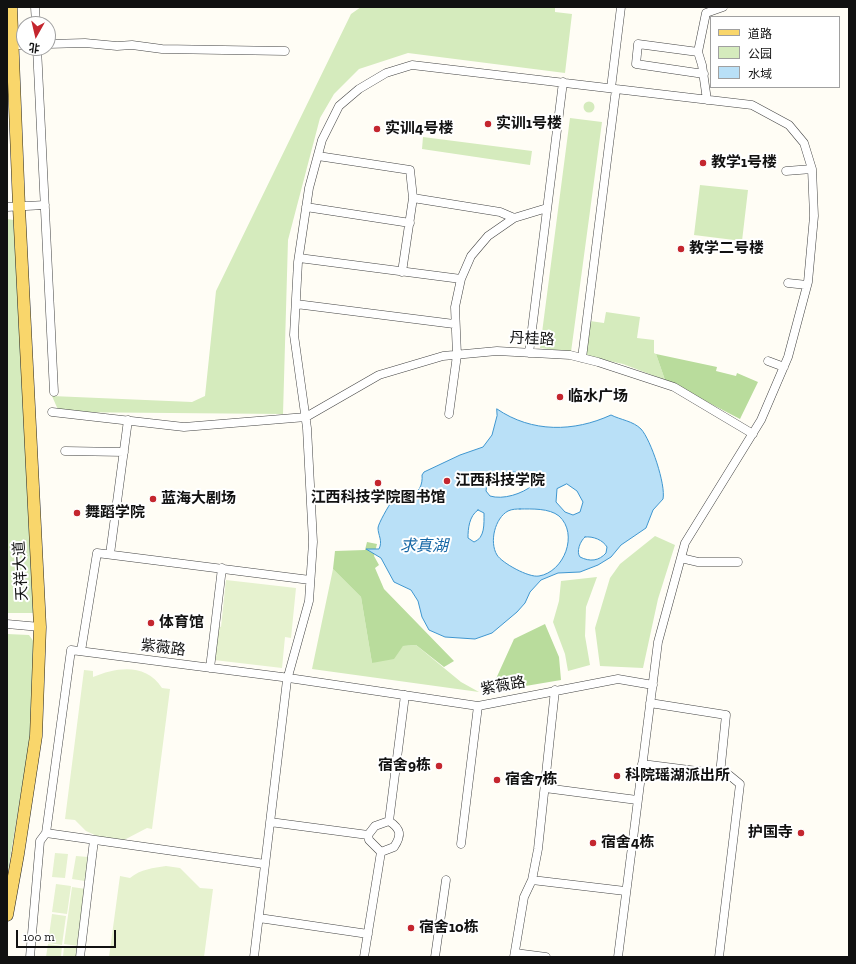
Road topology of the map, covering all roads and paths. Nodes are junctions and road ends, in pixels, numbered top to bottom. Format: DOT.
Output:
graph roads {
  1 [pos="11,7"];
  2 [pos="621,7"];
  3 [pos="722,7"];
  4 [pos="16,34"];
  5 [pos="56,44"];
  6 [pos="286,51"];
  7 [pos="698,52"];
  8 [pos="18,56"];
  9 [pos="37,56"];
  10 [pos="704,74"];
  11 [pos="563,82"];
  12 [pos="613,88"];
  13 [pos="707,100"];
  14 [pos="318,156"];
  15 [pos="812,169"];
  16 [pos="786,171"];
  17 [pos="413,198"];
  18 [pos="45,205"];
  19 [pos="13,207"];
  20 [pos="306,207"];
  21 [pos="547,208"];
  22 [pos="514,218"];
  23 [pos="410,223"];
  24 [pos="299,258"];
  25 [pos="402,272"];
  26 [pos="461,279"];
  27 [pos="788,283"];
  28 [pos="807,285"];
  29 [pos="296,304"];
  30 [pos="454,324"];
  31 [pos="529,353"];
  32 [pos="457,355"];
  33 [pos="582,358"];
  34 [pos="768,361"];
  35 [pos="784,367"];
  36 [pos="54,392"];
  37 [pos="52,412"];
  38 [pos="449,414"];
  39 [pos="306,417"];
  40 [pos="128,420"];
  41 [pos="753,434"];
  42 [pos="65,451"];
  43 [pos="124,452"];
  44 [pos="110,554"];
  45 [pos="681,558"];
  46 [pos="738,562"];
  47 [pos="222,568"];
  48 [pos="310,580"];
  49 [pos="7,624"];
  50 [pos="40,627"];
  51 [pos="81,651"];
  52 [pos="210,668"];
  53 [pos="288,678"];
  54 [pos="653,685"];
  55 [pos="555,690"];
  56 [pos="405,695"];
  57 [pos="650,703"];
  58 [pos="478,706"];
  59 [pos="642,764"];
  60 [pos="720,774"];
  61 [pos="545,788"];
  62 [pos="637,800"];
  63 [pos="389,821"];
  64 [pos="270,822"];
  65 [pos="46,833"];
  66 [pos="368,834"];
  67 [pos="94,840"];
  68 [pos="461,844"];
  69 [pos="381,852"];
  70 [pos="265,864"];
  71 [pos="446,880"];
  72 [pos="532,880"];
  73 [pos="625,892"];
  74 [pos="7,915"];
  75 [pos="259,918"];
  76 [pos="368,934"];
  77 [pos="514,955"];
  78 [pos="30,957"];
  79 [pos="80,957"];
  80 [pos="254,957"];
  81 [pos="364,957"];
  82 [pos="435,957"];
  83 [pos="546,957"];
  84 [pos="618,957"];
  85 [pos="719,957"];
  1 -- 4 [label="main road, 天祥大道"];
  2 -- 12 [label="street"];
  3 -- 7 [label="street"];
  5 -- 6 [label="street"];
  7 -- 10 [label="street"];
  7 -- 10 [label="street"];
  8 -- 19 [label="main road, 天祥大道"];
  9 -- 18 [label="street"];
  10 -- 13 [label="street"];
  11 -- 12 [label="street"];
  11 -- 14 [label="street"];
  11 -- 21 [label="street"];
  12 -- 13 [label="street"];
  12 -- 33 [label="street"];
  13 -- 15 [label="street"];
  14 -- 17 [label="street"];
  14 -- 20 [label="street"];
  15 -- 16 [label="street"];
  15 -- 28 [label="street"];
  17 -- 22 [label="street"];
  17 -- 23 [label="street"];
  18 -- 19 [label="street"];
  18 -- 36 [label="street"];
  19 -- 50 [label="main road, 天祥大道"];
  20 -- 23 [label="street"];
  20 -- 24 [label="street"];
  21 -- 22 [label="street"];
  21 -- 31 [label="street"];
  22 -- 26 [label="street"];
  23 -- 25 [label="street"];
  24 -- 25 [label="street"];
  24 -- 29 [label="street"];
  25 -- 26 [label="street"];
  26 -- 30 [label="street"];
  27 -- 28 [label="street"];
  28 -- 35 [label="street"];
  29 -- 30 [label="street"];
  29 -- 39 [label="street"];
  30 -- 32 [label="street"];
  31 -- 32 [label="street, 丹桂路"];
  31 -- 33 [label="street, 丹桂路"];
  32 -- 38 [label="street"];
  32 -- 39 [label="street, 丹桂路"];
  33 -- 41 [label="street, 丹桂路"];
  34 -- 35 [label="street"];
  35 -- 41 [label="street"];
  37 -- 40 [label="street"];
  39 -- 40 [label="street"];
  39 -- 48 [label="street"];
  40 -- 43 [label="street"];
  41 -- 45 [label="street"];
  42 -- 43 [label="street"];
  43 -- 44 [label="street"];
  44 -- 47 [label="street"];
  44 -- 51 [label="street"];
  45 -- 46 [label="street"];
  45 -- 54 [label="street"];
  47 -- 48 [label="street"];
  47 -- 52 [label="street"];
  48 -- 53 [label="street"];
  49 -- 50 [label="street"];
  50 -- 74 [label="main road, 天祥大道"];
  51 -- 52 [label="street, 紫薇路"];
  51 -- 65 [label="street"];
  52 -- 53 [label="street, 紫薇路"];
  53 -- 56 [label="street, 紫薇路"];
  53 -- 64 [label="street"];
  54 -- 55 [label="street, 紫薇路"];
  54 -- 57 [label="street"];
  55 -- 58 [label="street, 紫薇路"];
  55 -- 61 [label="street"];
  56 -- 58 [label="street, 紫薇路"];
  56 -- 63 [label="street"];
  57 -- 59 [label="street"];
  57 -- 60 [label="street"];
  58 -- 68 [label="street"];
  59 -- 60 [label="street"];
  59 -- 62 [label="street"];
  60 -- 85 [label="street"];
  61 -- 62 [label="street"];
  61 -- 72 [label="street"];
  62 -- 73 [label="street"];
  63 -- 66 [label="street"];
  63 -- 69 [label="street"];
  64 -- 66 [label="street"];
  64 -- 70 [label="street"];
  65 -- 67 [label="street"];
  65 -- 78 [label="street"];
  66 -- 69 [label="street"];
  67 -- 70 [label="street"];
  67 -- 79 [label="street"];
  69 -- 76 [label="street"];
  70 -- 75 [label="street"];
  71 -- 82 [label="street"];
  72 -- 73 [label="street"];
  72 -- 77 [label="street"];
  73 -- 84 [label="street"];
  75 -- 76 [label="street"];
  75 -- 80 [label="street"];
  76 -- 81 [label="street"];
  77 -- 83 [label="street"];
}
